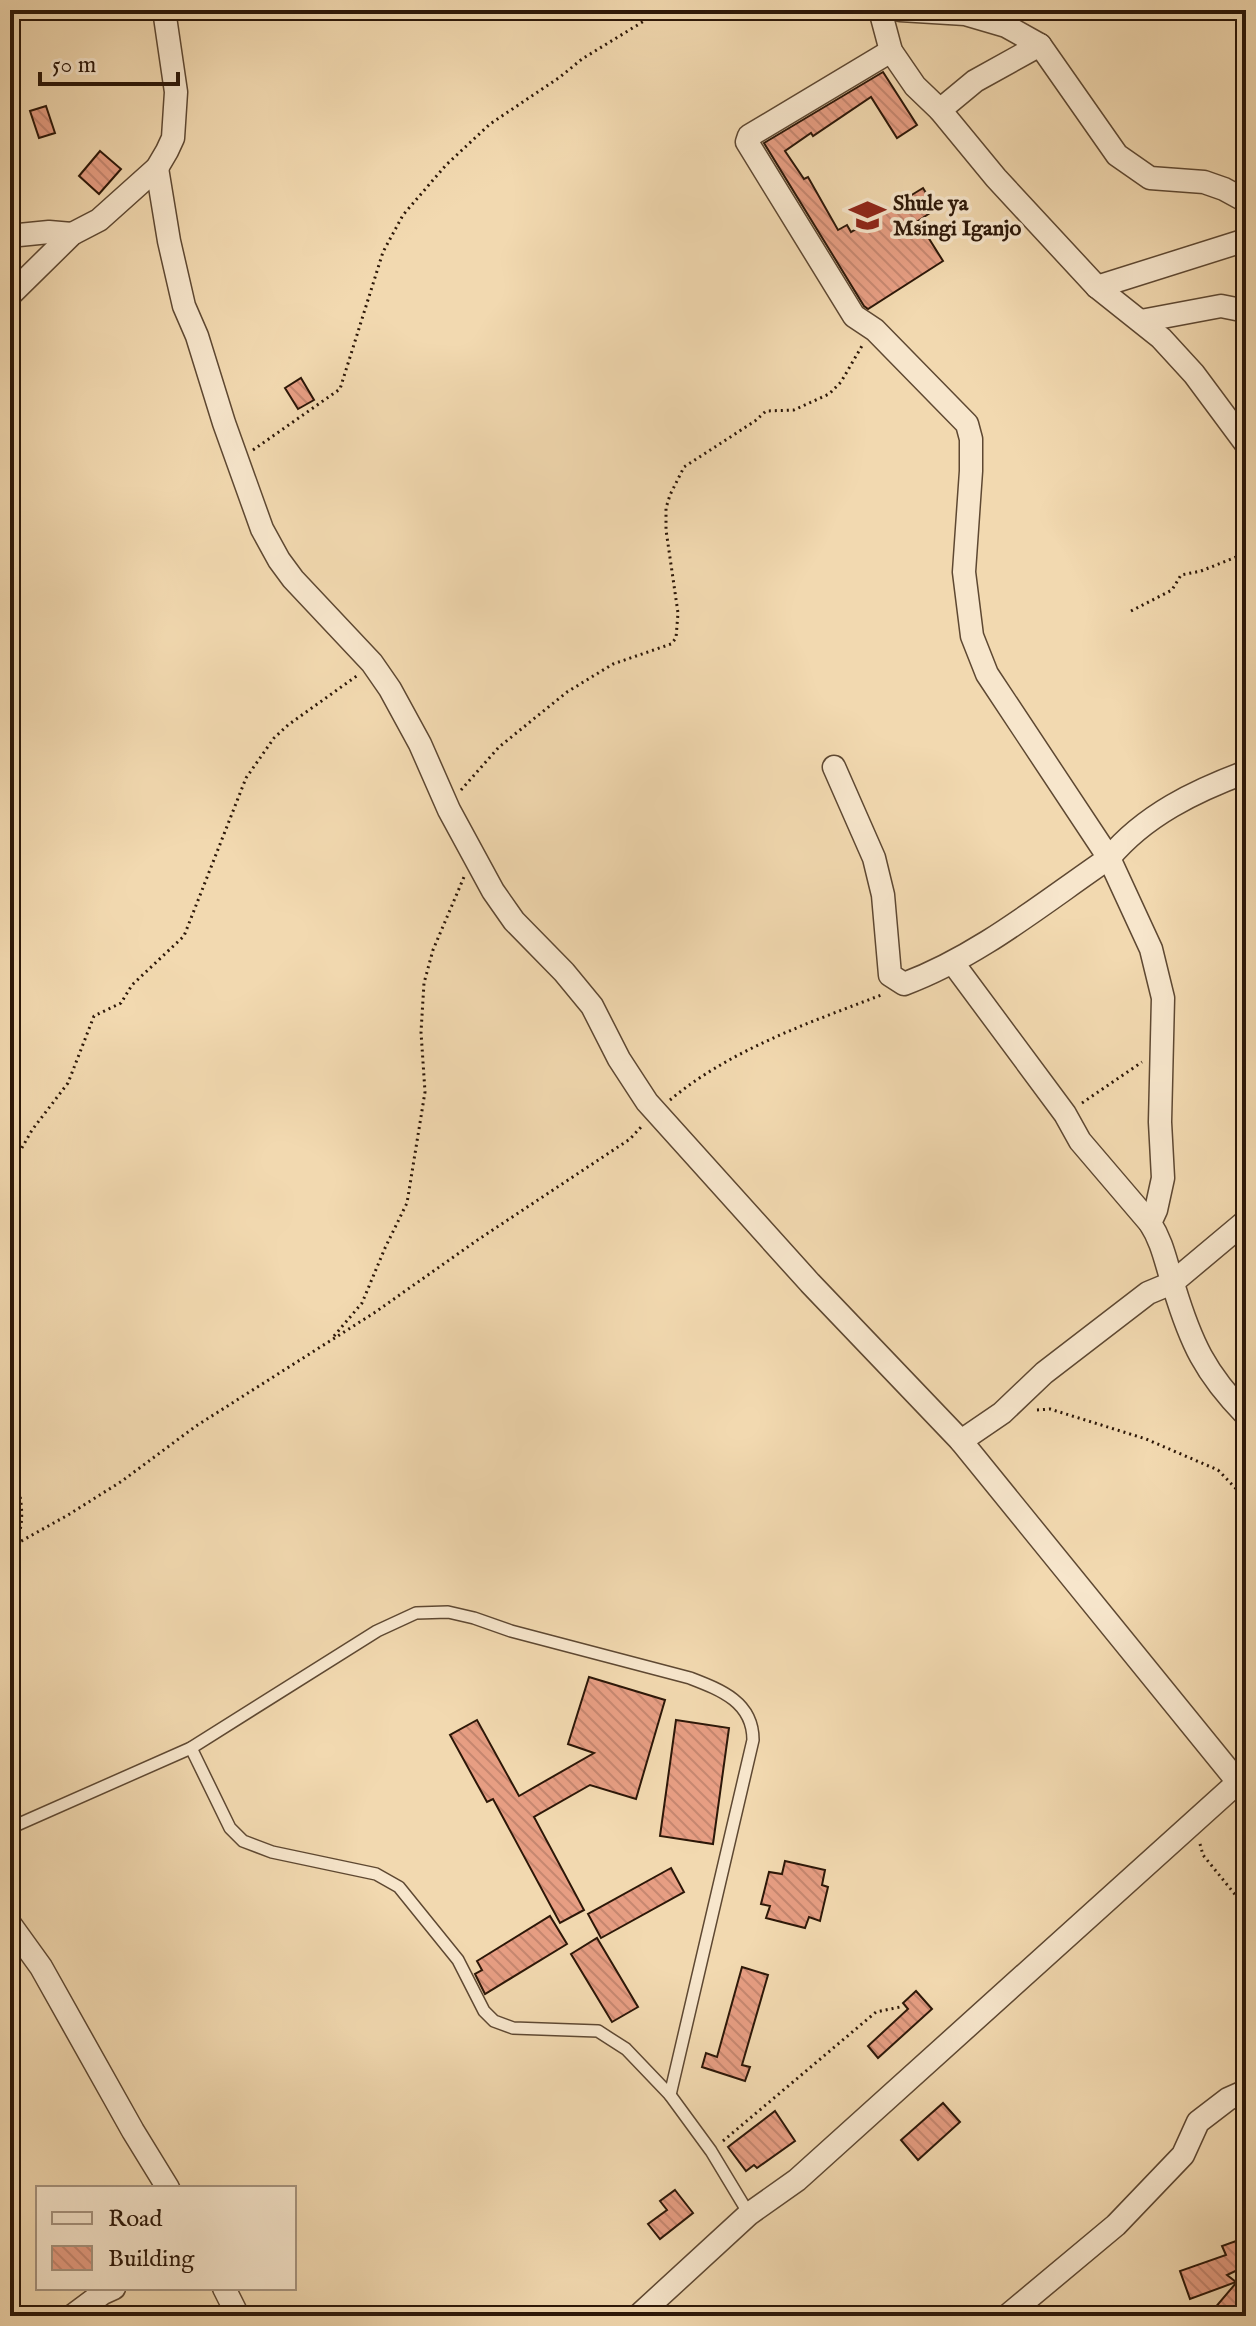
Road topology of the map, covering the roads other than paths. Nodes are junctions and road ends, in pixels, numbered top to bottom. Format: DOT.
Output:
graph roads {
  1 [pos="164,10"];
  2 [pos="880,10"];
  3 [pos="900,10"];
  4 [pos="1040,45"];
  5 [pos="891,51"];
  6 [pos="940,110"];
  7 [pos="157,168"];
  8 [pos="1246,201"];
  9 [pos="15,233"];
  10 [pos="72,234"];
  11 [pos="1246,240"];
  12 [pos="51,258"];
  13 [pos="1097,287"];
  14 [pos="10,295"];
  15 [pos="1246,311"];
  16 [pos="1141,321"];
  17 [pos="1246,444"];
  18 [pos="834,767"];
  19 [pos="1246,772"];
  20 [pos="1109,858"];
  21 [pos="953,963"];
  22 [pos="1246,1221"];
  23 [pos="1150,1223"];
  24 [pos="1172,1283"];
  25 [pos="1246,1415"];
  26 [pos="961,1441"];
  27 [pos="191,1748"];
  28 [pos="1242,1778"];
  29 [pos="10,1828"];
  30 [pos="10,1924"];
  31 [pos="1246,2091"];
  32 [pos="670,2095"];
  33 [pos="167,2186"];
  34 [pos="749,2214"];
  35 [pos="110,2290"];
  36 [pos="225,2290"];
  37 [pos="72,2316"];
  38 [pos="238,2316"];
  39 [pos="638,2316"];
  40 [pos="1007,2316"];
  1 -- 7 [label="street"];
  2 -- 5 [label="street"];
  3 -- 4 [label="street"];
  4 -- 6 [label="street"];
  4 -- 8 [label="street"];
  5 -- 6 [label="street"];
  5 -- 20 [label="street"];
  6 -- 13 [label="street"];
  7 -- 10 [label="street"];
  7 -- 26 [label="street"];
  9 -- 10 [label="street"];
  9 -- 12 [label="street"];
  10 -- 12 [label="street"];
  11 -- 13 [label="street"];
  12 -- 14 [label="street"];
  13 -- 16 [label="street"];
  15 -- 16 [label="street"];
  16 -- 17 [label="street"];
  18 -- 21 [label="street"];
  19 -- 20 [label="street"];
  20 -- 21 [label="street"];
  20 -- 23 [label="street"];
  21 -- 23 [label="street"];
  22 -- 24 [label="street"];
  23 -- 24 [label="street"];
  24 -- 25 [label="street"];
  24 -- 26 [label="street"];
  26 -- 28 [label="street"];
  27 -- 29 [label="lane"];
  27 -- 32 [label="lane"];
  27 -- 32 [label="lane"];
  28 -- 34 [label="street"];
  30 -- 33 [label="street"];
  31 -- 40 [label="street"];
  32 -- 34 [label="lane"];
  34 -- 39 [label="street"];
  35 -- 37 [label="street"];
  36 -- 38 [label="street"];
}
